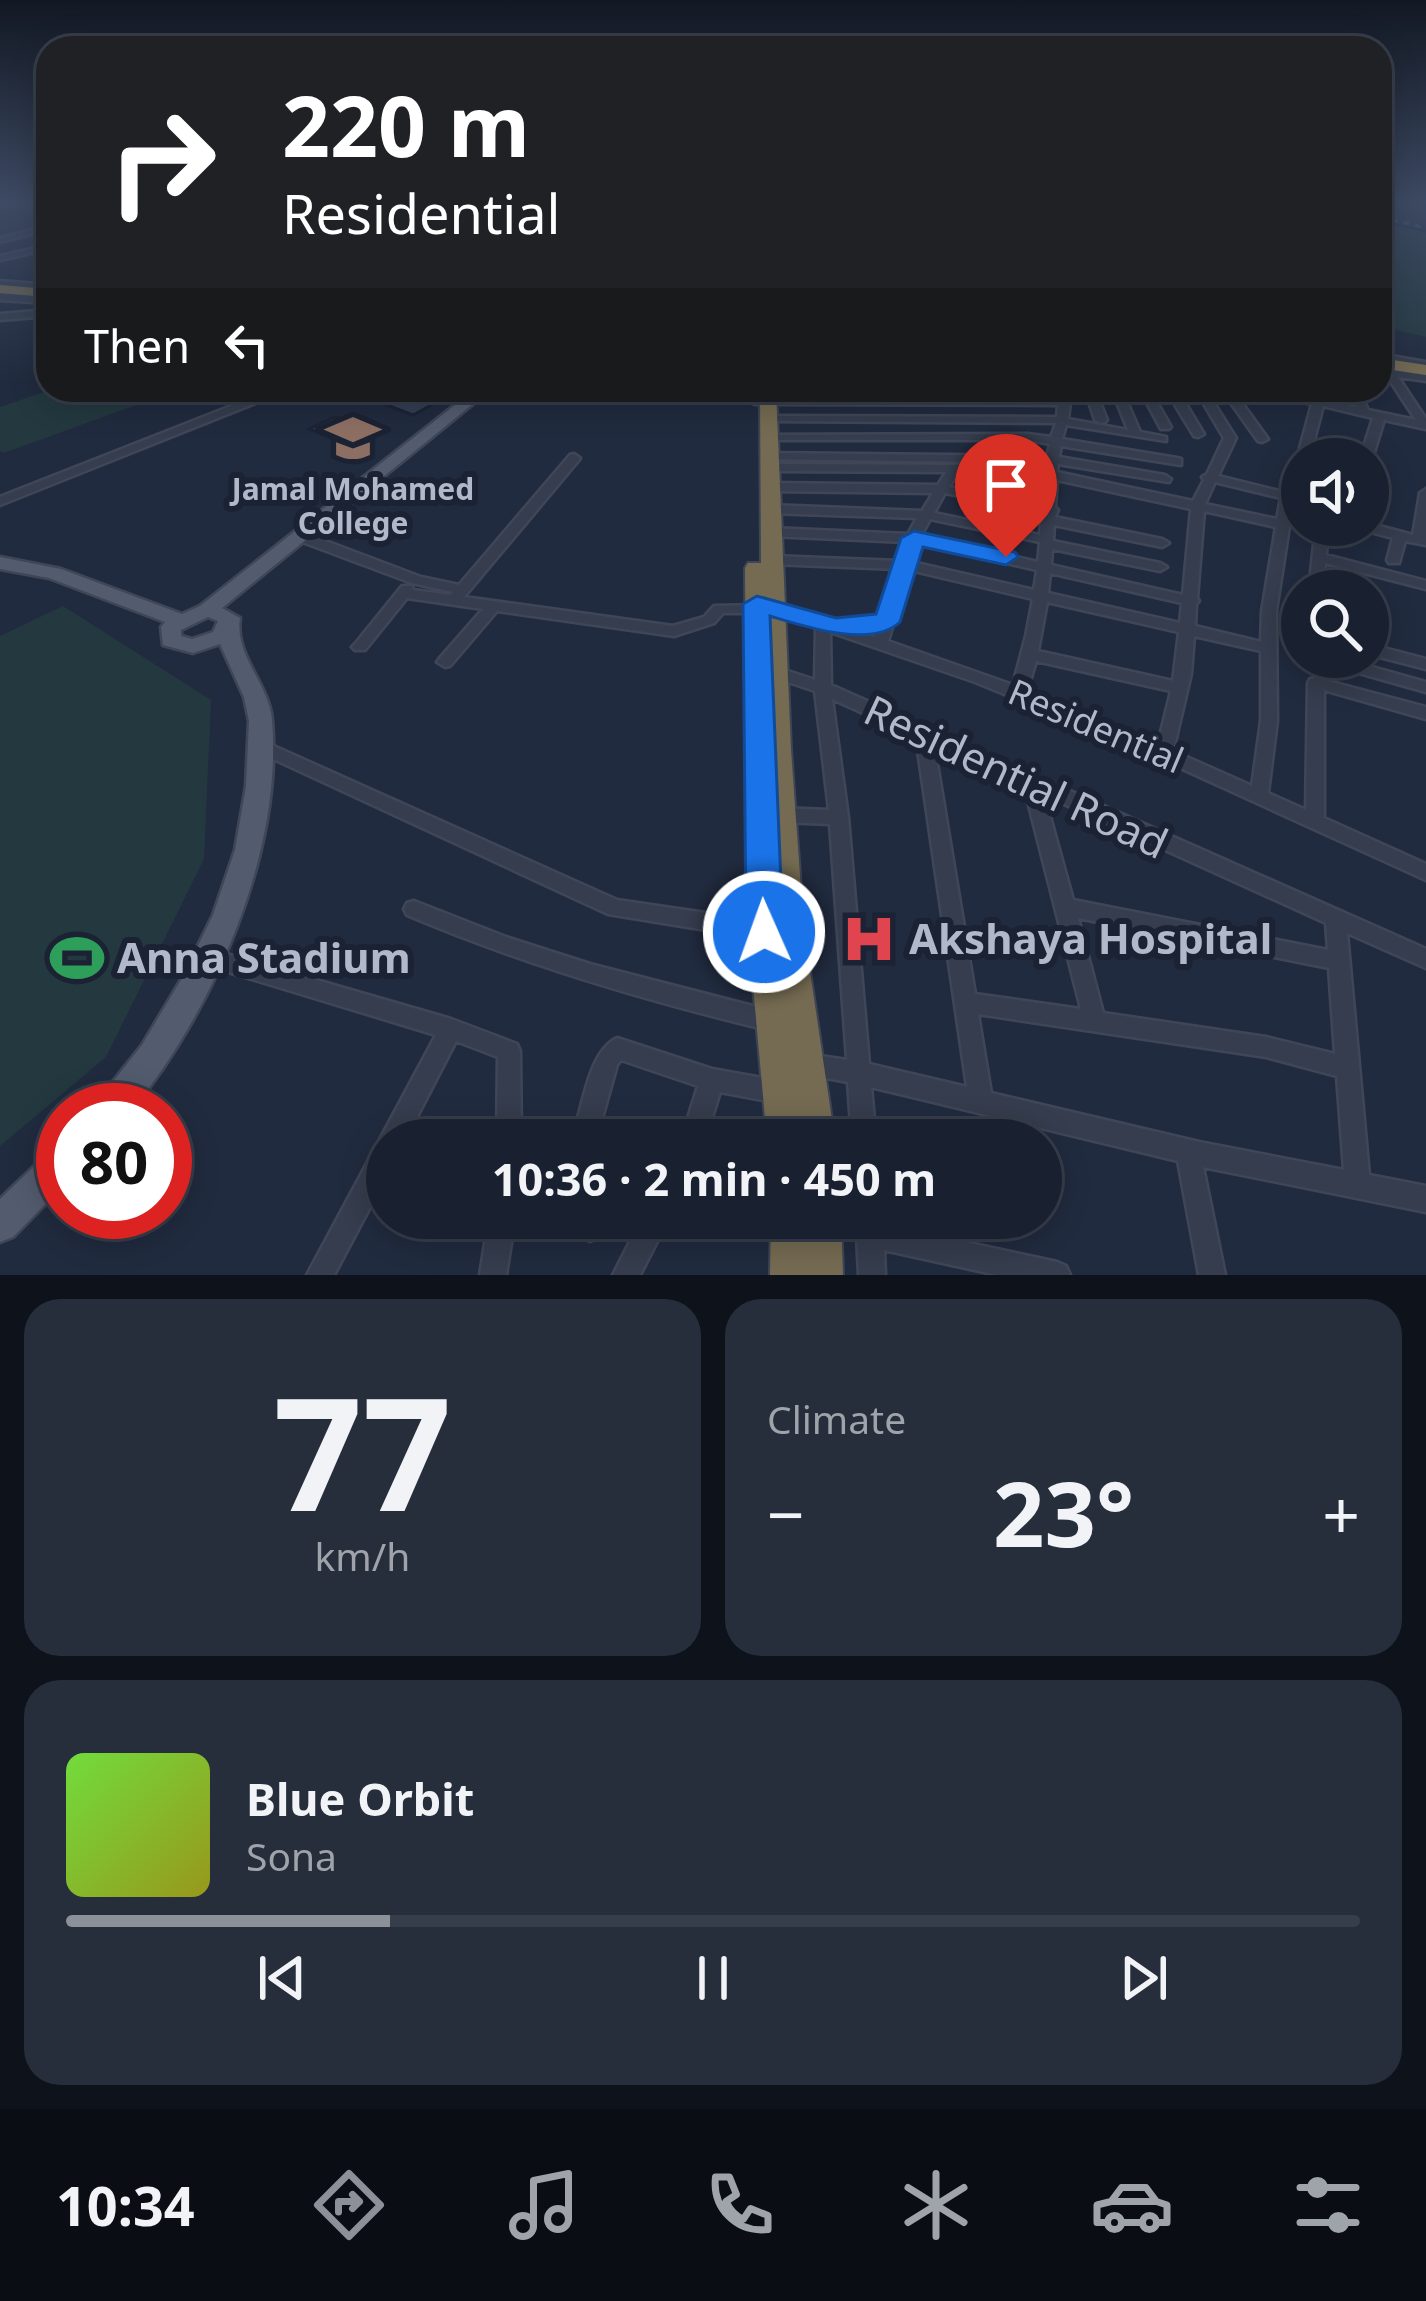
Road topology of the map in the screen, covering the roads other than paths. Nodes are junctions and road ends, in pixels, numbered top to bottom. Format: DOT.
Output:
graph roads {
  1 [pos="0,291"];
  2 [pos="36,294"];
  3 [pos="36,314"];
  4 [pos="0,317"];
  5 [pos="1392,367"];
  6 [pos="1426,372"];
  7 [pos="1392,380"];
  8 [pos="249,402"];
  9 [pos="470,402"];
  10 [pos="478,402"];
  11 [pos="1026,402"];
  12 [pos="1062,402"];
  13 [pos="1094,402"];
  14 [pos="1122,402"];
  15 [pos="1150,402"];
  16 [pos="1180,402"];
  17 [pos="1214,402"];
  18 [pos="1236,402"];
  19 [pos="1315,402"];
  20 [pos="1359,402"];
  21 [pos="1318,403"];
  22 [pos="1364,413"];
  23 [pos="1378,417"];
  24 [pos="1101,420"];
  25 [pos="1061,421"];
  26 [pos="1425,426"];
  27 [pos="1135,434"];
  28 [pos="1198,434"];
  29 [pos="1308,438"];
  30 [pos="1372,438"];
  31 [pos="1262,439"];
  32 [pos="1055,440"];
  33 [pos="764,445"];
  34 [pos="574,458"];
  35 [pos="1177,462"];
  36 [pos="1052,468"];
  37 [pos="954,469"];
  38 [pos="1208,477"];
  39 [pos="1165,479"];
  40 [pos="377,480"];
  41 [pos="1021,480"];
  42 [pos="942,489"];
  43 [pos="1426,493"];
  44 [pos="1281,495"];
  45 [pos="0,501"];
  46 [pos="1198,505"];
  47 [pos="926,515"];
  48 [pos="1051,515"];
  49 [pos="1281,524"];
  50 [pos="1389,533"];
  51 [pos="1400,536"];
  52 [pos="914,538"];
  53 [pos="310,540"];
  54 [pos="1047,542"];
  55 [pos="1422,542"];
  56 [pos="1162,543"];
  57 [pos="1319,546"];
  58 [pos="1318,557"];
  59 [pos="1394,560"];
  60 [pos="0,563"];
  61 [pos="906,565"];
  62 [pos="1045,566"];
  63 [pos="1160,567"];
  64 [pos="1317,570"];
  65 [pos="417,580"];
  66 [pos="1426,585"];
  67 [pos="403,593"];
  68 [pos="457,596"];
  69 [pos="1042,596"];
  70 [pos="1192,601"];
  71 [pos="762,607"];
  72 [pos="491,608"];
  73 [pos="207,610"];
  74 [pos="178,620"];
  75 [pos="230,622"];
  76 [pos="886,622"];
  77 [pos="829,624"];
  78 [pos="1188,629"];
  79 [pos="880,642"];
  80 [pos="193,646"];
  81 [pos="360,647"];
  82 [pos="1268,648"];
  83 [pos="1389,654"];
  84 [pos="1032,655"];
  85 [pos="445,662"];
  86 [pos="1426,664"];
  87 [pos="239,670"];
  88 [pos="776,673"];
  89 [pos="1389,677"];
  90 [pos="1316,678"];
  91 [pos="1316,682"];
  92 [pos="1426,687"];
  93 [pos="824,688"];
  94 [pos="1179,688"];
  95 [pos="1018,693"];
  96 [pos="1426,713"];
  97 [pos="924,735"];
  98 [pos="259,745"];
  99 [pos="1163,753"];
  100 [pos="1033,786"];
  101 [pos="1259,796"];
  102 [pos="781,815"];
  103 [pos="839,818"];
  104 [pos="1315,821"];
  105 [pos="1426,872"];
  106 [pos="1065,908"];
  107 [pos="414,909"];
  108 [pos="1336,920"];
  109 [pos="776,931"];
  110 [pos="206,957"];
  111 [pos="1426,959"];
  112 [pos="1338,961"];
  113 [pos="965,1002"];
  114 [pos="772,1021"];
  115 [pos="1095,1022"];
  116 [pos="451,1029"];
  117 [pos="807,1065"];
  118 [pos="1344,1067"];
  119 [pos="860,1073"];
  120 [pos="712,1080"];
  121 [pos="132,1083"];
  122 [pos="782,1093"];
  123 [pos="981,1102"];
  124 [pos="403,1119"];
  125 [pos="509,1119"];
  126 [pos="590,1119"];
  127 [pos="700,1119"];
  128 [pos="784,1119"];
  129 [pos="813,1119"];
  130 [pos="863,1119"];
  131 [pos="1188,1151"];
  132 [pos="1357,1184"];
  133 [pos="36,1189"];
  134 [pos="366,1189"];
  135 [pos="1426,1199"];
  136 [pos="0,1224"];
  137 [pos="499,1239"];
  138 [pos="646,1239"];
  139 [pos="791,1239"];
  140 [pos="821,1239"];
  141 [pos="871,1239"];
  142 [pos="920,1239"];
  143 [pos="631,1273"];
  144 [pos="320,1275"];
  145 [pos="493,1275"];
  146 [pos="791,1275"];
  147 [pos="822,1275"];
  148 [pos="872,1275"];
  149 [pos="1057,1275"];
  150 [pos="1212,1275"];
  1 -- 2 [label="highway"];
  3 -- 4 [label="street"];
  5 -- 6 [label="highway"];
  7 -- 26 [label="street"];
  8 -- 45 [label="street"];
  9 -- 40 [label="main road"];
  10 -- 40 [label="main road"];
  11 -- 33 [label="street"];
  12 -- 25 [label="street"];
  13 -- 24 [label="street"];
  14 -- 27 [label="street"];
  15 -- 27 [label="street"];
  16 -- 28 [label="street"];
  17 -- 38 [label="street"];
  18 -- 31 [label="street"];
  19 -- 21 [label="street"];
  20 -- 22 [label="street"];
  21 -- 22 [label="street"];
  21 -- 29 [label="street"];
  22 -- 23 [label="street"];
  23 -- 26 [label="street"];
  23 -- 30 [label="street"];
  25 -- 27 [label="street"];
  25 -- 32 [label="street"];
  25 -- 33 [label="street"];
  32 -- 33 [label="street"];
  32 -- 35 [label="street"];
  32 -- 36 [label="street"];
  33 -- 36 [label="street"];
  33 -- 37 [label="street"];
  33 -- 42 [label="street"];
  33 -- 47 [label="street"];
  33 -- 52 [label="street"];
  33 -- 61 [label="street"];
  33 -- 71 [label="highway"];
  33 -- 71 [label="highway"];
  34 -- 68 [label="street"];
  36 -- 39 [label="street"];
  36 -- 46 [label="street"];
  36 -- 48 [label="street"];
  37 -- 41 [label="street"];
  37 -- 42 [label="street"];
  38 -- 44 [label="street"];
  38 -- 46 [label="street"];
  40 -- 53 [label="main road"];
  40 -- 73 [label="main road"];
  42 -- 47 [label="street"];
  42 -- 48 [label="street"];
  43 -- 55 [label="street"];
  46 -- 49 [label="street"];
  46 -- 70 [label="street"];
  47 -- 52 [label="street"];
  47 -- 54 [label="street"];
  48 -- 54 [label="street"];
  48 -- 56 [label="street"];
  49 -- 82 [label="street"];
  50 -- 51 [label="street"];
  51 -- 55 [label="street"];
  51 -- 59 [label="street"];
  52 -- 61 [label="street"];
  52 -- 62 [label="street"];
  53 -- 65 [label="street"];
  53 -- 75 [label="main road"];
  54 -- 62 [label="street"];
  54 -- 63 [label="street"];
  57 -- 58 [label="street"];
  58 -- 64 [label="street"];
  58 -- 66 [label="street"];
  60 -- 74 [label="main road"];
  61 -- 69 [label="street"];
  61 -- 76 [label="street"];
  62 -- 69 [label="street"];
  62 -- 70 [label="street"];
  65 -- 67 [label="street"];
  65 -- 68 [label="street"];
  67 -- 68 [label="street"];
  67 -- 81 [label="street"];
  68 -- 72 [label="street"];
  69 -- 78 [label="street"];
  69 -- 84 [label="street"];
  70 -- 78 [label="street"];
  71 -- 72 [label="street"];
  71 -- 77 [label="street, Residential"];
  71 -- 88 [label="highway"];
  71 -- 109 [label="highway"];
  72 -- 85 [label="street"];
  73 -- 74 [label="main road"];
  73 -- 75 [label="main road"];
  74 -- 80 [label="main road"];
  75 -- 80 [label="main road"];
  75 -- 87 [label="main road"];
  76 -- 77 [label="street"];
  76 -- 79 [label="street"];
  77 -- 79 [label="street, Residential"];
  77 -- 93 [label="street"];
  78 -- 82 [label="street"];
  78 -- 94 [label="street"];
  79 -- 95 [label="street, Residential"];
  80 -- 87 [label="main road"];
  82 -- 101 [label="street"];
  83 -- 86 [label="street"];
  84 -- 94 [label="street"];
  84 -- 95 [label="street"];
  87 -- 98 [label="main road"];
  88 -- 93 [label="street"];
  88 -- 102 [label="highway"];
  89 -- 92 [label="street"];
  90 -- 91 [label="street"];
  91 -- 96 [label="street"];
  91 -- 104 [label="street"];
  93 -- 97 [label="street, Residential Road"];
  93 -- 103 [label="street, Residential Road"];
  94 -- 99 [label="street"];
  95 -- 99 [label="street, Residential"];
  97 -- 100 [label="street, Residential Road"];
  97 -- 113 [label="street"];
  98 -- 109 [label="street"];
  98 -- 110 [label="main road"];
  99 -- 101 [label="street, Residential"];
  100 -- 106 [label="street"];
  100 -- 108 [label="street, Residential Road"];
  101 -- 104 [label="street, Residential"];
  102 -- 103 [label="street"];
  102 -- 109 [label="highway"];
  103 -- 119 [label="street, Residential Road"];
  104 -- 105 [label="street, Residential"];
  106 -- 112 [label="street"];
  106 -- 115 [label="street"];
  107 -- 114 [label="street"];
  108 -- 111 [label="street, Residential Road"];
  108 -- 112 [label="street"];
  109 -- 114 [label="highway"];
  109 -- 117 [label="highway"];
  110 -- 116 [label="street"];
  110 -- 121 [label="main road"];
  112 -- 118 [label="street"];
  113 -- 115 [label="street"];
  113 -- 123 [label="street"];
  114 -- 122 [label="highway"];
  115 -- 118 [label="street"];
  116 -- 124 [label="street"];
  116 -- 125 [label="street"];
  117 -- 119 [label="street"];
  117 -- 129 [label="highway"];
  118 -- 132 [label="street"];
  119 -- 123 [label="street"];
  119 -- 130 [label="street, Residential Road"];
  120 -- 122 [label="street"];
  120 -- 126 [label="street"];
  120 -- 127 [label="street"];
  122 -- 128 [label="highway"];
  123 -- 131 [label="street"];
  131 -- 132 [label="street"];
  131 -- 150 [label="street"];
  132 -- 135 [label="street"];
  133 -- 136 [label="main road"];
  134 -- 144 [label="street"];
  137 -- 145 [label="street"];
  138 -- 143 [label="street"];
  139 -- 146 [label="highway"];
  140 -- 147 [label="highway"];
  141 -- 148 [label="street"];
  142 -- 149 [label="street"];
}
